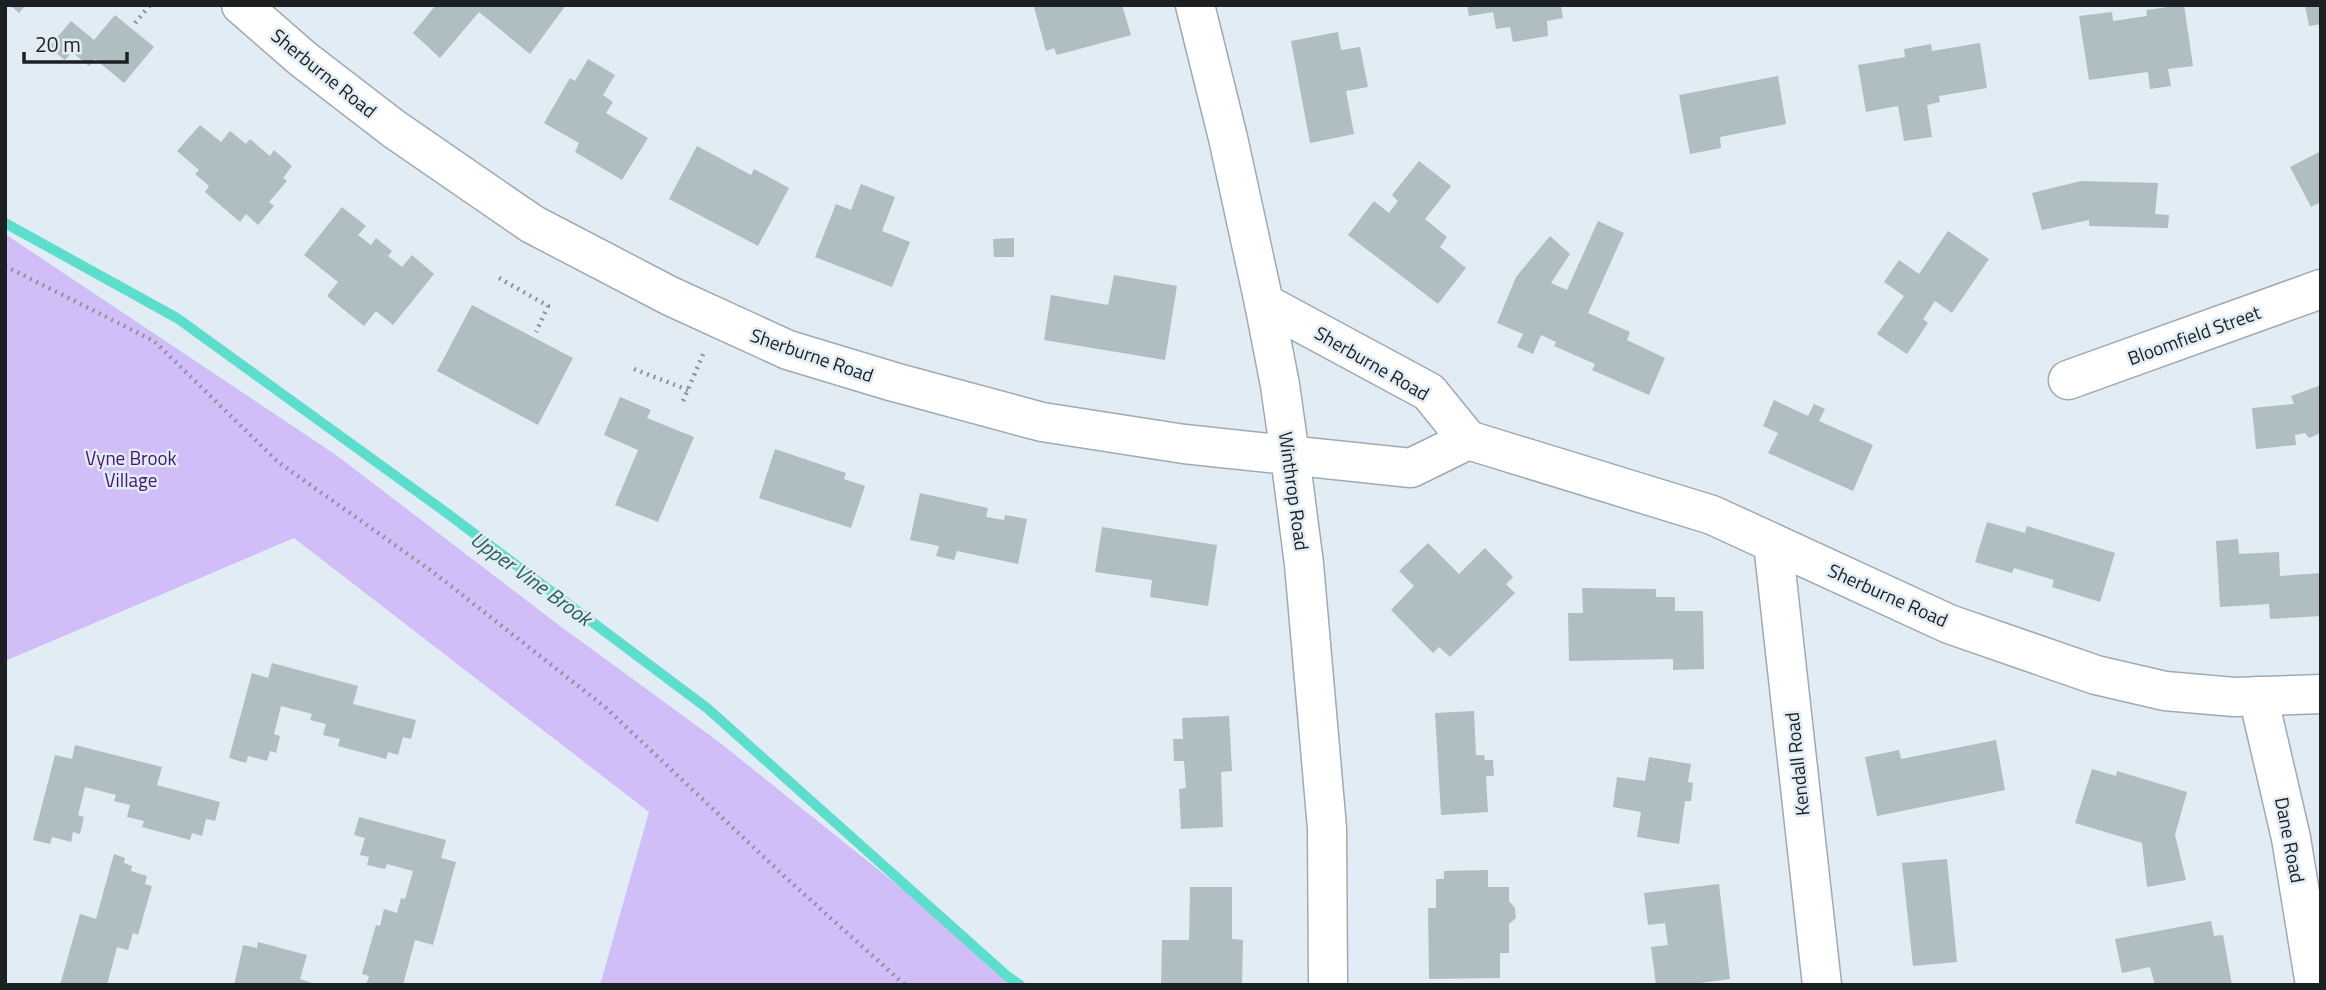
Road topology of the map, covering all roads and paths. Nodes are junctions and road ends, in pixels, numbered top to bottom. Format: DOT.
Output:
graph roads {
  1 [pos="150,5"];
  2 [pos="240,5"];
  3 [pos="1195,5"];
  4 [pos="135,23"];
  5 [pos="5,266"];
  6 [pos="499,278"];
  7 [pos="2321,289"];
  8 [pos="1264,303"];
  9 [pos="722,321"];
  10 [pos="536,332"];
  11 [pos="634,369"];
  12 [pos="2068,380"];
  13 [pos="688,390"];
  14 [pos="683,401"];
  15 [pos="1468,440"];
  16 [pos="1290,456"];
  17 [pos="1773,543"];
  18 [pos="2321,694"];
  19 [pos="2258,696"];
  20 [pos="905,985"];
  21 [pos="1328,985"];
  22 [pos="1822,985"];
  23 [pos="2315,985"];
  1 -- 4 [label="path"];
  2 -- 9 [label="street, Sherburne Road"];
  3 -- 8 [label="street, Winthrop Road"];
  5 -- 20 [label="path"];
  6 -- 10 [label="path"];
  7 -- 12 [label="street, Bloomfield Street"];
  8 -- 15 [label="street, Sherburne Road"];
  8 -- 16 [label="street, Winthrop Road"];
  9 -- 13 [label="path"];
  9 -- 16 [label="street, Sherburne Road"];
  11 -- 13 [label="path"];
  13 -- 14 [label="path"];
  15 -- 16 [label="street, Sherburne Road"];
  15 -- 17 [label="street, Sherburne Road"];
  16 -- 21 [label="street, Winthrop Road"];
  17 -- 19 [label="street, Sherburne Road"];
  17 -- 22 [label="street, Kendall Road"];
  18 -- 19 [label="street, Sherburne Road"];
  19 -- 23 [label="street, Dane Road"];
}
